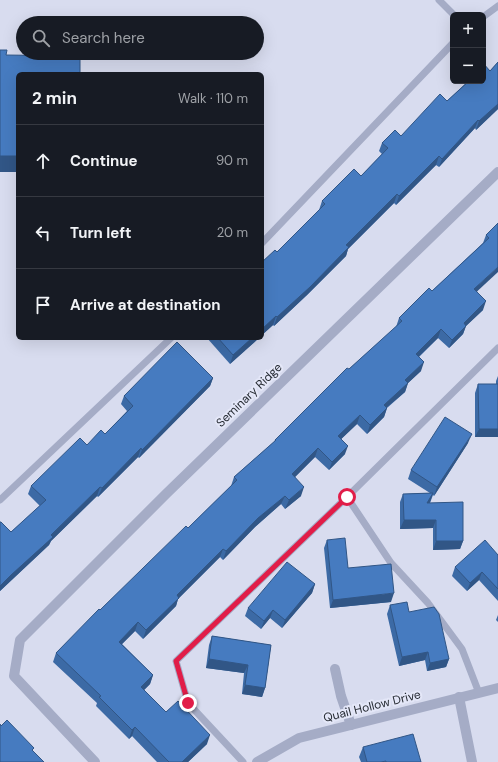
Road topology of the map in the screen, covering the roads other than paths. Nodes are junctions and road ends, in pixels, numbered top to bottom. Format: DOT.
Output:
graph roads {
  1 [pos="439,0"];
  2 [pos="498,6"];
  3 [pos="451,12"];
  4 [pos="486,15"];
  5 [pos="450,46"];
  6 [pos="498,172"];
  7 [pos="264,241"];
  8 [pos="169,340"];
  9 [pos="498,348"];
  10 [pos="347,497"];
  11 [pos="0,500"];
  12 [pos="335,669"];
  13 [pos="498,688"];
  14 [pos="479,693"];
  15 [pos="459,697"];
  16 [pos="351,725"];
  17 [pos="95,762"];
  18 [pos="243,762"];
  19 [pos="257,762"];
  20 [pos="472,762"];
  1 -- 3 [label="lane"];
  2 -- 4 [label="lane"];
  5 -- 7 [label="lane"];
  6 -- 17 [label="street, Seminary Ridge"];
  8 -- 11 [label="lane"];
  9 -- 10 [label="lane"];
  10 -- 14 [label="lane"];
  10 -- 18 [label="lane"];
  12 -- 16 [label="street"];
  13 -- 14 [label="street, Quail Hollow Drive"];
  14 -- 15 [label="street, Quail Hollow Drive"];
  15 -- 16 [label="street, Quail Hollow Drive"];
  15 -- 20 [label="street"];
  16 -- 19 [label="street, Quail Hollow Drive"];
}
